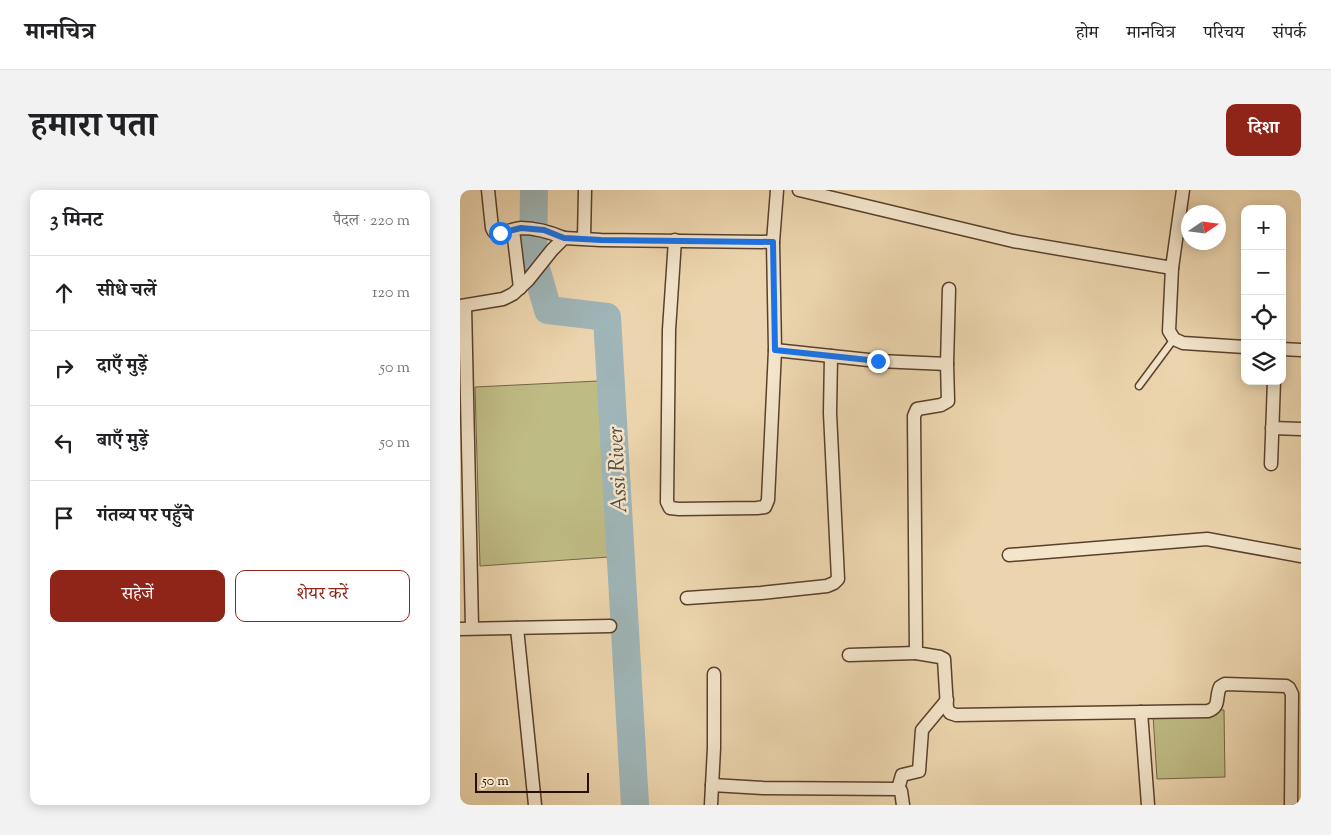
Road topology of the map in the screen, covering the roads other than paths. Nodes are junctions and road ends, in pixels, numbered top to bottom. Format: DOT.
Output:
graph roads {
  1 [pos="488,190"];
  2 [pos="585,190"];
  3 [pos="777,190"];
  4 [pos="799,190"];
  5 [pos="1183,190"];
  6 [pos="517,229"];
  7 [pos="564,238"];
  8 [pos="584,238"];
  9 [pos="675,240"];
  10 [pos="773,242"];
  11 [pos="1172,268"];
  12 [pos="524,284"];
  13 [pos="949,288"];
  14 [pos="462,306"];
  15 [pos="1174,339"];
  16 [pos="1241,347"];
  17 [pos="1286,349"];
  18 [pos="775,350"];
  19 [pos="1301,350"];
  20 [pos="831,356"];
  21 [pos="947,364"];
  22 [pos="1274,385"];
  23 [pos="1138,386"];
  24 [pos="1272,428"];
  25 [pos="1301,429"];
  26 [pos="1271,464"];
  27 [pos="1009,555"];
  28 [pos="1301,556"];
  29 [pos="687,598"];
  30 [pos="610,626"];
  31 [pos="466,628"];
  32 [pos="517,628"];
  33 [pos="916,653"];
  34 [pos="848,655"];
  35 [pos="714,674"];
  36 [pos="947,700"];
  37 [pos="1141,712"];
  38 [pos="712,785"];
  39 [pos="898,790"];
  40 [pos="536,805"];
  41 [pos="711,805"];
  42 [pos="903,805"];
  43 [pos="1148,805"];
  44 [pos="1291,805"];
  1 -- 6 [label="street"];
  2 -- 8 [label="street"];
  3 -- 10 [label="street"];
  4 -- 11 [label="street"];
  5 -- 11 [label="street"];
  6 -- 7 [label="street"];
  6 -- 12 [label="street"];
  7 -- 8 [label="street"];
  7 -- 12 [label="street"];
  8 -- 9 [label="street"];
  9 -- 10 [label="street"];
  9 -- 18 [label="street"];
  10 -- 18 [label="street"];
  11 -- 15 [label="street"];
  12 -- 14 [label="street"];
  13 -- 21 [label="street"];
  14 -- 31 [label="street"];
  15 -- 16 [label="street"];
  15 -- 23 [label="lane"];
  17 -- 19 [label="street"];
  18 -- 20 [label="street"];
  20 -- 21 [label="street"];
  20 -- 29 [label="street"];
  21 -- 33 [label="street"];
  22 -- 24 [label="street"];
  24 -- 25 [label="street"];
  24 -- 26 [label="street"];
  27 -- 28 [label="street"];
  30 -- 32 [label="street"];
  31 -- 32 [label="street"];
  32 -- 40 [label="street"];
  33 -- 34 [label="street"];
  33 -- 36 [label="street"];
  35 -- 38 [label="street"];
  36 -- 37 [label="street"];
  36 -- 39 [label="street"];
  37 -- 43 [label="street"];
  37 -- 44 [label="street"];
  38 -- 39 [label="street"];
  38 -- 41 [label="street"];
  39 -- 42 [label="street"];
}
